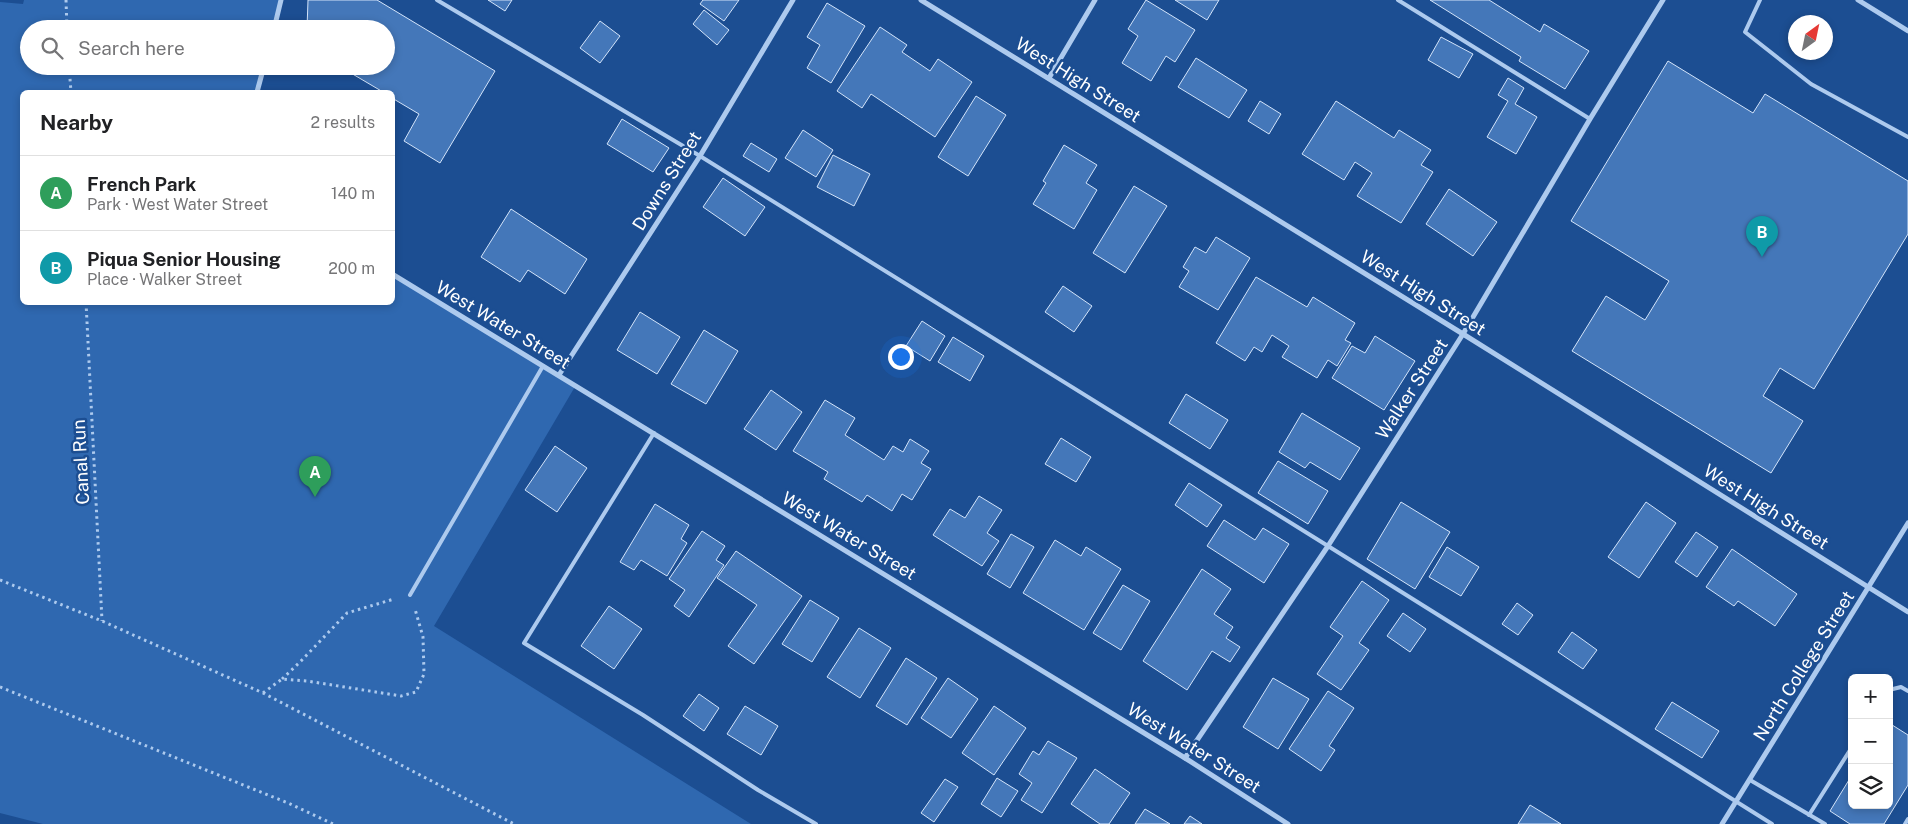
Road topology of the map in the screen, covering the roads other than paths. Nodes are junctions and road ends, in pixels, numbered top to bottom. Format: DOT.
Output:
graph roads {
  1 [pos="281,0"];
  2 [pos="437,0"];
  3 [pos="793,0"];
  4 [pos="921,0"];
  5 [pos="1095,0"];
  6 [pos="1398,0"];
  7 [pos="1663,0"];
  8 [pos="1760,0"];
  9 [pos="1858,0"];
  10 [pos="276,20"];
  11 [pos="1908,30"];
  12 [pos="262,75"];
  13 [pos="1048,78"];
  14 [pos="258,90"];
  15 [pos="1590,119"];
  16 [pos="1908,137"];
  17 [pos="700,156"];
  18 [pos="395,276"];
  19 [pos="1463,334"];
  20 [pos="544,366"];
  21 [pos="559,375"];
  22 [pos="654,433"];
  23 [pos="1908,523"];
  24 [pos="1328,546"];
  25 [pos="1869,587"];
  26 [pos="410,595"];
  27 [pos="1908,612"];
  28 [pos="1893,689"];
  29 [pos="1908,691"];
  30 [pos="1848,753"];
  31 [pos="1185,758"];
  32 [pos="1750,780"];
  33 [pos="1736,802"];
  34 [pos="1809,815"];
  35 [pos="1908,819"];
  36 [pos="816,824"];
  37 [pos="1288,824"];
  38 [pos="1722,824"];
  39 [pos="1772,824"];
  40 [pos="1825,824"];
  41 [pos="1905,824"];
  1 -- 10 [label="street"];
  2 -- 17 [label="lane"];
  3 -- 17 [label="street, Downs Street"];
  4 -- 13 [label="street, West High Street"];
  5 -- 13 [label="street"];
  6 -- 15 [label="lane"];
  7 -- 15 [label="street, Walker Street"];
  8 -- 16 [label="lane"];
  9 -- 11 [label="street"];
  12 -- 14 [label="street"];
  13 -- 19 [label="street, West High Street"];
  15 -- 19 [label="street, Walker Street"];
  17 -- 21 [label="street, Downs Street"];
  17 -- 24 [label="lane"];
  18 -- 20 [label="street, West Water Street"];
  19 -- 24 [label="street, Walker Street"];
  19 -- 25 [label="street, West High Street"];
  20 -- 21 [label="street, West Water Street"];
  20 -- 26 [label="lane"];
  21 -- 22 [label="street, West Water Street"];
  22 -- 31 [label="street, West Water Street"];
  22 -- 36 [label="lane"];
  23 -- 25 [label="street, North College Street"];
  24 -- 31 [label="street, Walker Street"];
  24 -- 33 [label="lane"];
  25 -- 27 [label="street, West High Street"];
  25 -- 32 [label="street, North College Street"];
  28 -- 29 [label="lane"];
  30 -- 34 [label="lane"];
  31 -- 37 [label="street, West Water Street"];
  32 -- 33 [label="street, North College Street"];
  32 -- 34 [label="lane"];
  33 -- 38 [label="street, North College Street"];
  33 -- 39 [label="lane"];
  34 -- 40 [label="lane"];
  35 -- 41 [label="lane"];
}
